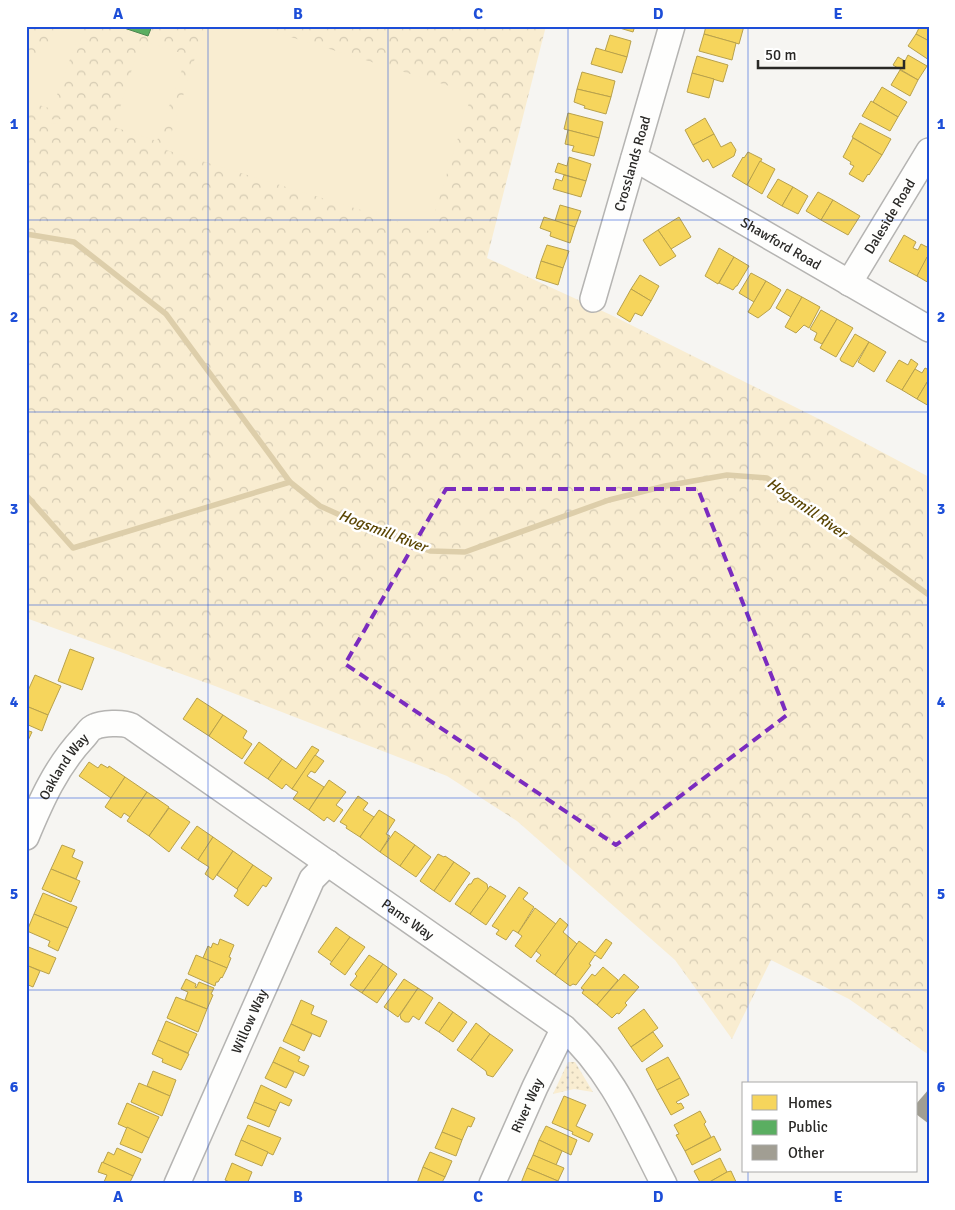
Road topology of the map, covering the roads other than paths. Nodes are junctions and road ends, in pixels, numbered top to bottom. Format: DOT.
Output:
graph roads {
  1 [pos="672,26"];
  2 [pos="929,151"];
  3 [pos="634,158"];
  4 [pos="849,283"];
  5 [pos="593,299"];
  6 [pos="929,329"];
  7 [pos="93,727"];
  8 [pos="26,837"];
  9 [pos="328,863"];
  10 [pos="564,1028"];
  11 [pos="177,1184"];
  12 [pos="492,1184"];
  13 [pos="664,1184"];
  1 -- 3 [label="street, Crosslands Road"];
  2 -- 4 [label="street, Daleside Road"];
  3 -- 4 [label="street, Shawford Road"];
  3 -- 5 [label="street, Crosslands Road"];
  4 -- 6 [label="street, Shawford Road"];
  7 -- 8 [label="street, Oakland Way"];
  7 -- 9 [label="street, Pams Way"];
  9 -- 10 [label="street, Pams Way"];
  9 -- 11 [label="street, Willow Way"];
  10 -- 12 [label="street, River Way"];
  10 -- 13 [label="street, Pams Way"];
}
